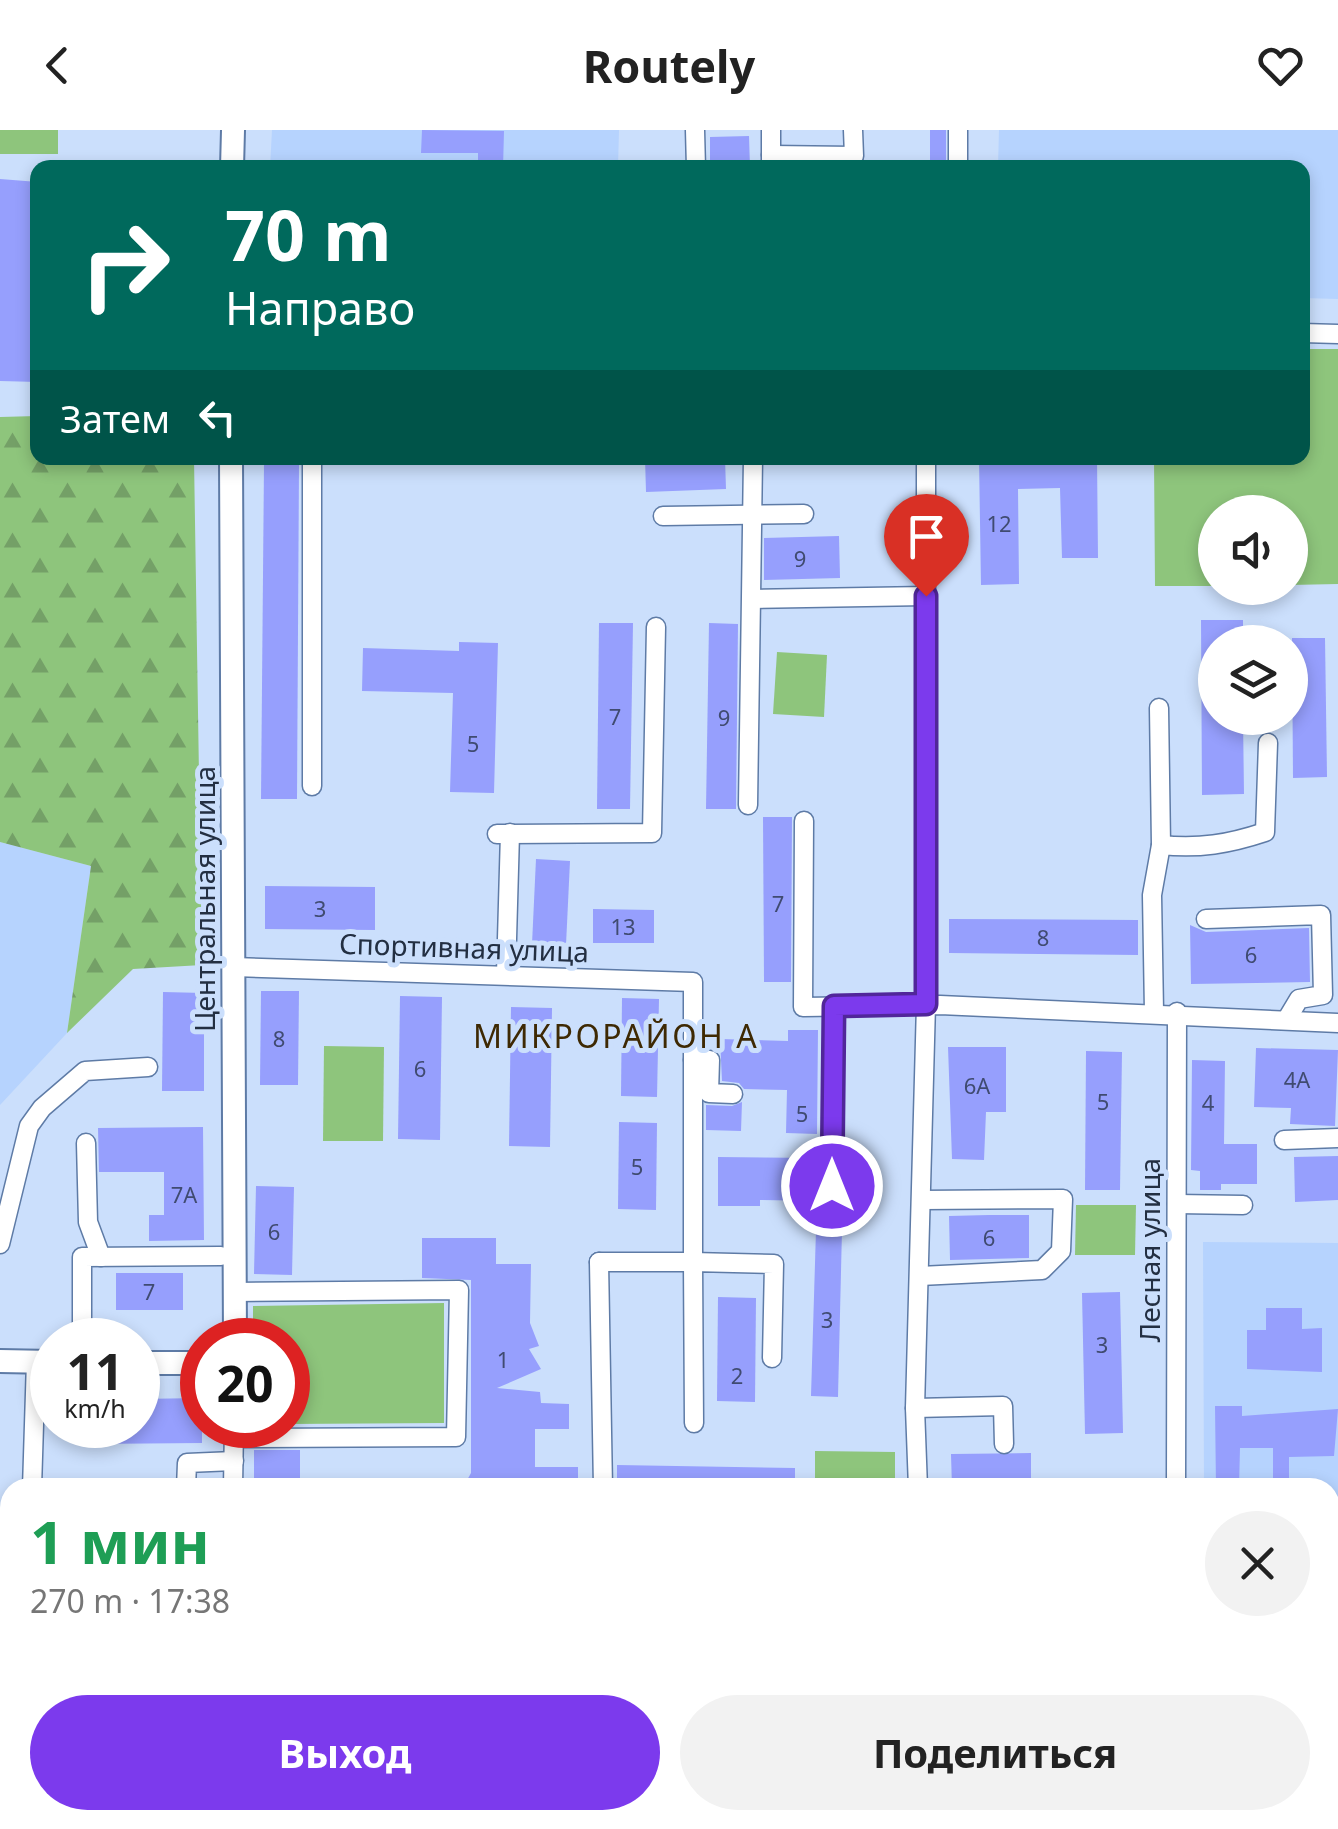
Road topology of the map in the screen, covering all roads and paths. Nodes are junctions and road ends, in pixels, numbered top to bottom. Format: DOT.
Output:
graph roads {
  1 [pos="233,130"];
  2 [pos="695,130"];
  3 [pos="770,130"];
  4 [pos="853,130"];
  5 [pos="958,130"];
  6 [pos="232,160"];
  7 [pos="696,160"];
  8 [pos="771,160"];
  9 [pos="799,160"];
  10 [pos="958,160"];
  11 [pos="1310,334"];
  12 [pos="1338,334"];
  13 [pos="231,465"];
  14 [pos="312,465"];
  15 [pos="753,465"];
  16 [pos="926,465"];
  17 [pos="752,514"];
  18 [pos="804,514"];
  19 [pos="663,516"];
  20 [pos="926,596"];
  21 [pos="752,599"];
  22 [pos="656,627"];
  23 [pos="1159,708"];
  24 [pos="1268,744"];
  25 [pos="312,786"];
  26 [pos="748,805"];
  27 [pos="804,821"];
  28 [pos="1161,846"];
  29 [pos="1206,918"];
  30 [pos="234,968"];
  31 [pos="506,974"];
  32 [pos="926,1004"];
  33 [pos="834,1006"];
  34 [pos="1154,1012"];
  35 [pos="1178,1012"];
  36 [pos="1286,1019"];
  37 [pos="1338,1022"];
  38 [pos="693,1060"];
  39 [pos="148,1066"];
  40 [pos="733,1094"];
  41 [pos="1338,1138"];
  42 [pos="1284,1140"];
  43 [pos="86,1143"];
  44 [pos="832,1186"];
  45 [pos="922,1200"];
  46 [pos="1177,1204"];
  47 [pos="1242,1205"];
  48 [pos="0,1244"];
  49 [pos="220,1256"];
  50 [pos="101,1257"];
  51 [pos="693,1262"];
  52 [pos="920,1276"];
  53 [pos="236,1292"];
  54 [pos="82,1318"];
  55 [pos="235,1318"];
  56 [pos="772,1358"];
  57 [pos="0,1361"];
  58 [pos="30,1361"];
  59 [pos="916,1408"];
  60 [pos="694,1423"];
  61 [pos="310,1434"];
  62 [pos="1004,1444"];
  63 [pos="36,1448"];
  64 [pos="234,1448"];
  65 [pos="234,1461"];
  66 [pos="33,1478"];
  67 [pos="186,1478"];
  68 [pos="234,1478"];
  69 [pos="603,1478"];
  70 [pos="918,1478"];
  71 [pos="1176,1478"];
  1 -- 6 [label="main road"];
  2 -- 7 [label="street"];
  3 -- 8 [label="street"];
  4 -- 9 [label="street"];
  5 -- 10 [label="street"];
  11 -- 12 [label="street"];
  13 -- 30 [label="main road, Центральная улица"];
  14 -- 25 [label="street"];
  15 -- 17 [label="street"];
  16 -- 20 [label="street"];
  17 -- 18 [label="street"];
  17 -- 19 [label="street"];
  17 -- 21 [label="street"];
  20 -- 21 [label="street"];
  20 -- 32 [label="street"];
  21 -- 26 [label="street"];
  22 -- 31 [label="street"];
  23 -- 28 [label="street"];
  24 -- 28 [label="street"];
  27 -- 33 [label="street"];
  28 -- 34 [label="street"];
  29 -- 36 [label="street"];
  30 -- 31 [label="street, Спортивная улица"];
  30 -- 53 [label="main road, Центральная улица"];
  31 -- 38 [label="street, Спортивная улица"];
  32 -- 33 [label="street"];
  32 -- 34 [label="street"];
  32 -- 45 [label="street"];
  33 -- 44 [label="street"];
  34 -- 35 [label="street"];
  35 -- 36 [label="street"];
  35 -- 46 [label="street, Лесная улица"];
  36 -- 37 [label="street"];
  38 -- 40 [label="street"];
  38 -- 51 [label="street"];
  39 -- 48 [label="street"];
  41 -- 42 [label="street"];
  43 -- 50 [label="street"];
  45 -- 52 [label="street"];
  45 -- 52 [label="street"];
  46 -- 47 [label="street"];
  46 -- 71 [label="street, Лесная улица"];
  49 -- 50 [label="street"];
  50 -- 54 [label="street"];
  51 -- 56 [label="street"];
  51 -- 60 [label="street"];
  51 -- 69 [label="street"];
  52 -- 59 [label="street"];
  53 -- 55 [label="main road, Центральная улица"];
  53 -- 61 [label="street"];
  57 -- 58 [label="main road"];
  59 -- 62 [label="street"];
  59 -- 70 [label="street"];
  63 -- 66 [label="street"];
  64 -- 65 [label="street"];
  65 -- 67 [label="street"];
  65 -- 68 [label="street"];
}
